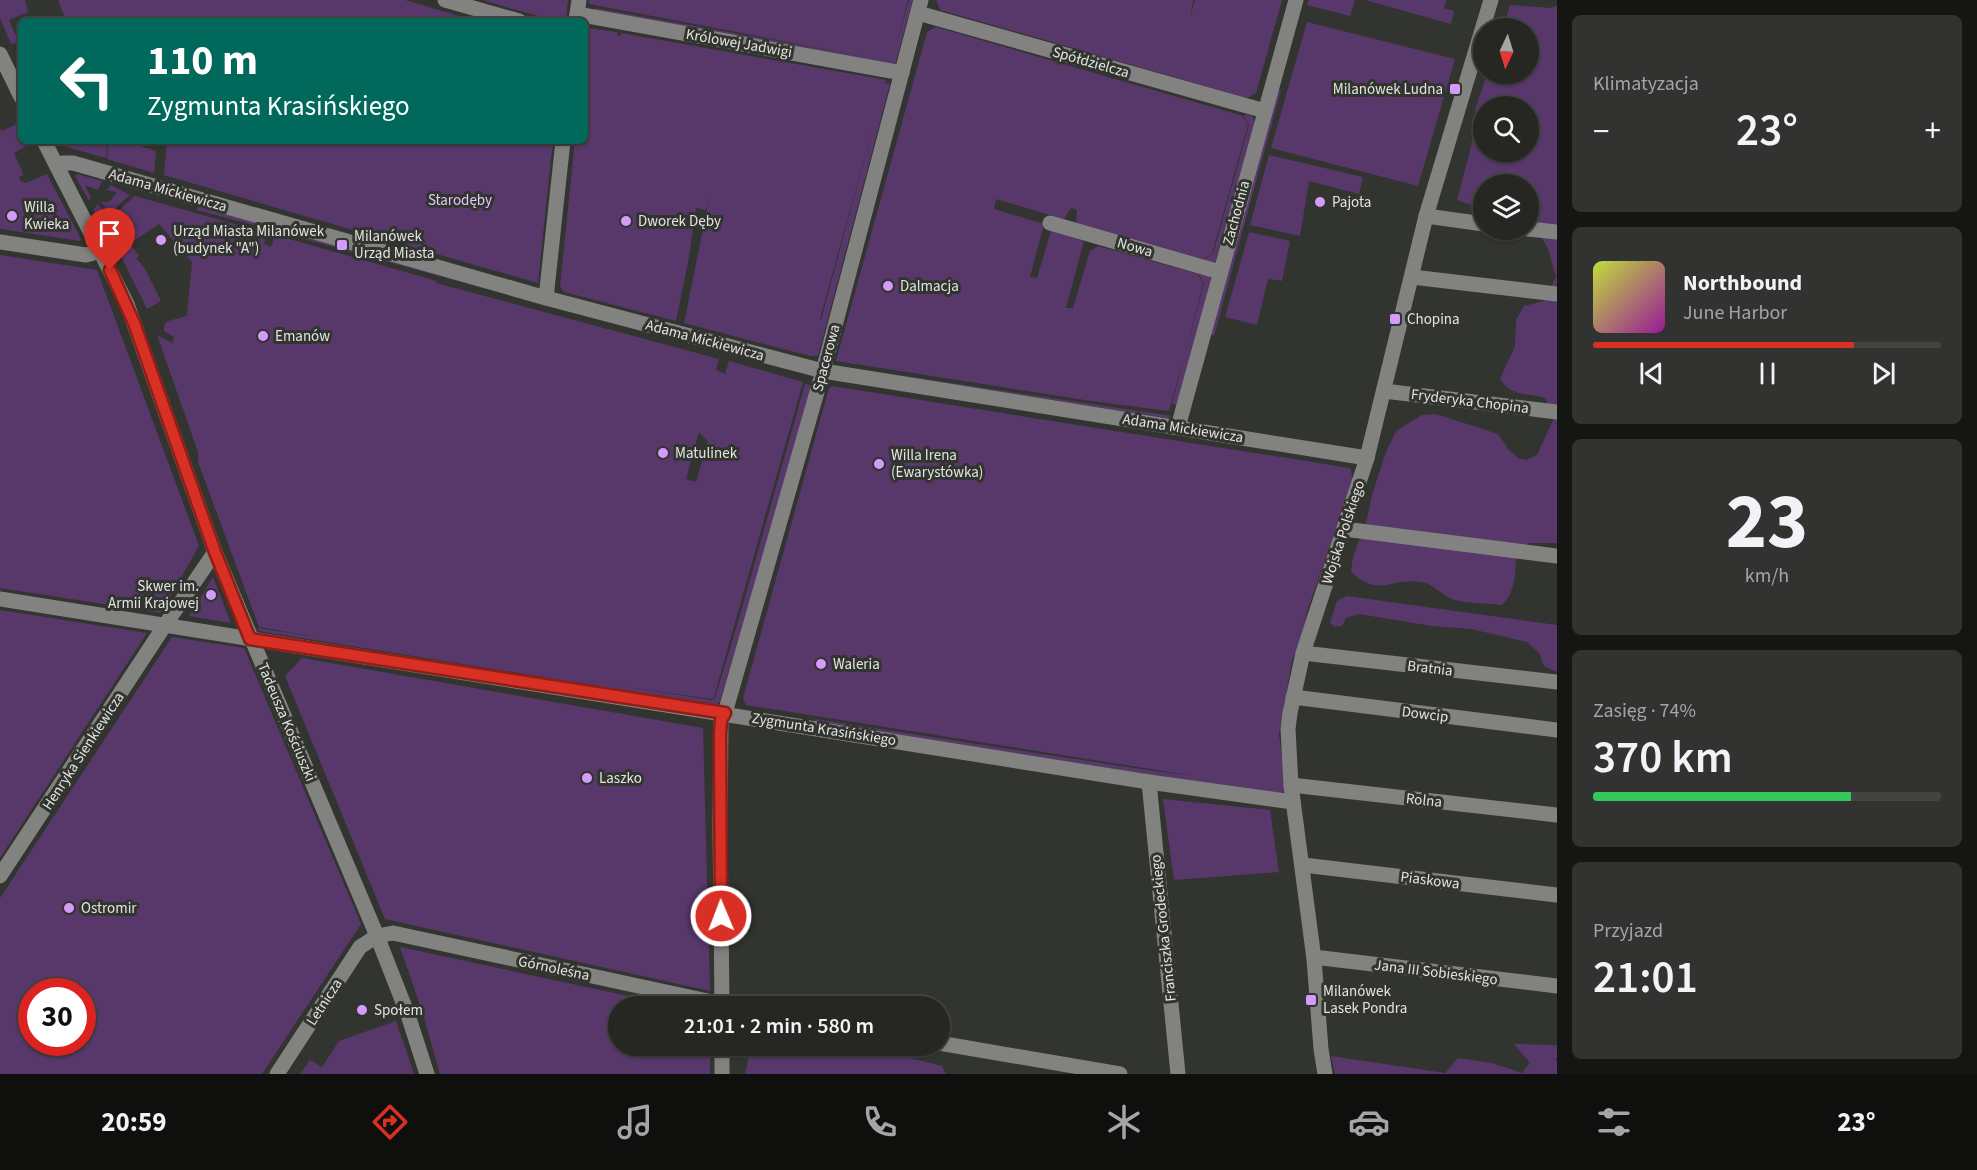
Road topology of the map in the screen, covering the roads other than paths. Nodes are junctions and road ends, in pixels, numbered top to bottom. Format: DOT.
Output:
graph roads {
  1 [pos="445,0"];
  2 [pos="1296,0"];
  3 [pos="1491,0"];
  4 [pos="919,6"];
  5 [pos="577,12"];
  6 [pos="508,18"];
  7 [pos="0,54"];
  8 [pos="902,73"];
  9 [pos="18,91"];
  10 [pos="1264,111"];
  11 [pos="46,144"];
  12 [pos="563,144"];
  13 [pos="57,166"];
  14 [pos="1426,216"];
  15 [pos="1473,222"];
  16 [pos="1050,223"];
  17 [pos="1539,230"];
  18 [pos="1557,232"];
  19 [pos="0,242"];
  20 [pos="101,251"];
  21 [pos="1220,272"];
  22 [pos="1412,277"];
  23 [pos="1557,294"];
  24 [pos="546,298"];
  25 [pos="823,371"];
  26 [pos="1384,391"];
  27 [pos="1557,412"];
  28 [pos="1178,427"];
  29 [pos="1367,458"];
  30 [pos="1344,529"];
  31 [pos="215,552"];
  32 [pos="1557,556"];
  33 [pos="0,599"];
  34 [pos="165,625"];
  35 [pos="250,639"];
  36 [pos="1303,653"];
  37 [pos="1557,682"];
  38 [pos="1293,697"];
  39 [pos="725,713"];
  40 [pos="1557,730"];
  41 [pos="1149,782"];
  42 [pos="1291,784"];
  43 [pos="1293,802"];
  44 [pos="1557,814"];
  45 [pos="1303,865"];
  46 [pos="0,876"];
  47 [pos="1557,895"];
  48 [pos="377,936"];
  49 [pos="1314,959"];
  50 [pos="1557,986"];
  51 [pos="680,996"];
  52 [pos="725,996"];
  53 [pos="950,1044"];
  54 [pos="722,1056"];
  55 [pos="277,1074"];
  56 [pos="427,1074"];
  57 [pos="722,1074"];
  58 [pos="1120,1074"];
  59 [pos="1178,1074"];
  60 [pos="1325,1074"];
  1 -- 6 [label="street"];
  2 -- 10 [label="street, Zachodnia"];
  3 -- 14 [label="street, Wojska Polskiego"];
  4 -- 8 [label="street, Spacerowa"];
  4 -- 10 [label="street, Spółdzielcza"];
  5 -- 8 [label="street, Królowej Jadwigi"];
  7 -- 9 [label="street"];
  8 -- 25 [label="street, Spacerowa"];
  10 -- 21 [label="street, Zachodnia"];
  11 -- 13 [label="street, Tadeusza Kościuszki"];
  12 -- 24 [label="street"];
  13 -- 20 [label="street, Tadeusza Kościuszki"];
  13 -- 24 [label="street, Adama Mickiewicza"];
  14 -- 15 [label="street"];
  14 -- 22 [label="street, Wojska Polskiego"];
  16 -- 21 [label="street, Nowa"];
  17 -- 18 [label="street"];
  19 -- 20 [label="street"];
  20 -- 31 [label="street, Tadeusza Kościuszki"];
  21 -- 28 [label="street, Zachodnia"];
  22 -- 23 [label="street"];
  22 -- 26 [label="street, Wojska Polskiego"];
  24 -- 25 [label="street, Adama Mickiewicza"];
  25 -- 28 [label="street, Adama Mickiewicza"];
  25 -- 39 [label="street, Spacerowa"];
  26 -- 27 [label="street, Fryderyka Chopina"];
  26 -- 29 [label="street, Wojska Polskiego"];
  28 -- 29 [label="street, Adama Mickiewicza"];
  29 -- 30 [label="street, Wojska Polskiego"];
  30 -- 32 [label="street"];
  30 -- 36 [label="street, Wojska Polskiego"];
  31 -- 34 [label="street, Henryka Sienkiewicza"];
  31 -- 35 [label="street, Tadeusza Kościuszki"];
  33 -- 34 [label="street, Zygmunta Krasińskiego"];
  34 -- 35 [label="street, Zygmunta Krasińskiego"];
  34 -- 46 [label="street, Henryka Sienkiewicza"];
  35 -- 39 [label="street, Zygmunta Krasińskiego"];
  35 -- 48 [label="street, Tadeusza Kościuszki"];
  36 -- 37 [label="street, Bratnia"];
  36 -- 38 [label="street, Wojska Polskiego"];
  38 -- 40 [label="street, Dowcip"];
  38 -- 42 [label="street, Wojska Polskiego"];
  39 -- 41 [label="street, Zygmunta Krasińskiego"];
  39 -- 52 [label="street, Spacerowa"];
  41 -- 43 [label="street, Zygmunta Krasińskiego"];
  41 -- 59 [label="street, Franciszka Grodeckiego"];
  42 -- 43 [label="street, Wojska Polskiego"];
  42 -- 44 [label="street, Rolna"];
  43 -- 45 [label="street, Wojska Polskiego"];
  45 -- 47 [label="street, Piaskowa"];
  45 -- 49 [label="street, Wojska Polskiego"];
  48 -- 51 [label="street, Górnoleśna"];
  48 -- 55 [label="street, Letnicza"];
  48 -- 56 [label="street, Tadeusza Kościuszki"];
  49 -- 50 [label="street, Jana III Sobieskiego"];
  49 -- 60 [label="street, Wojska Polskiego"];
  53 -- 58 [label="street"];
  54 -- 57 [label="street"];
}
